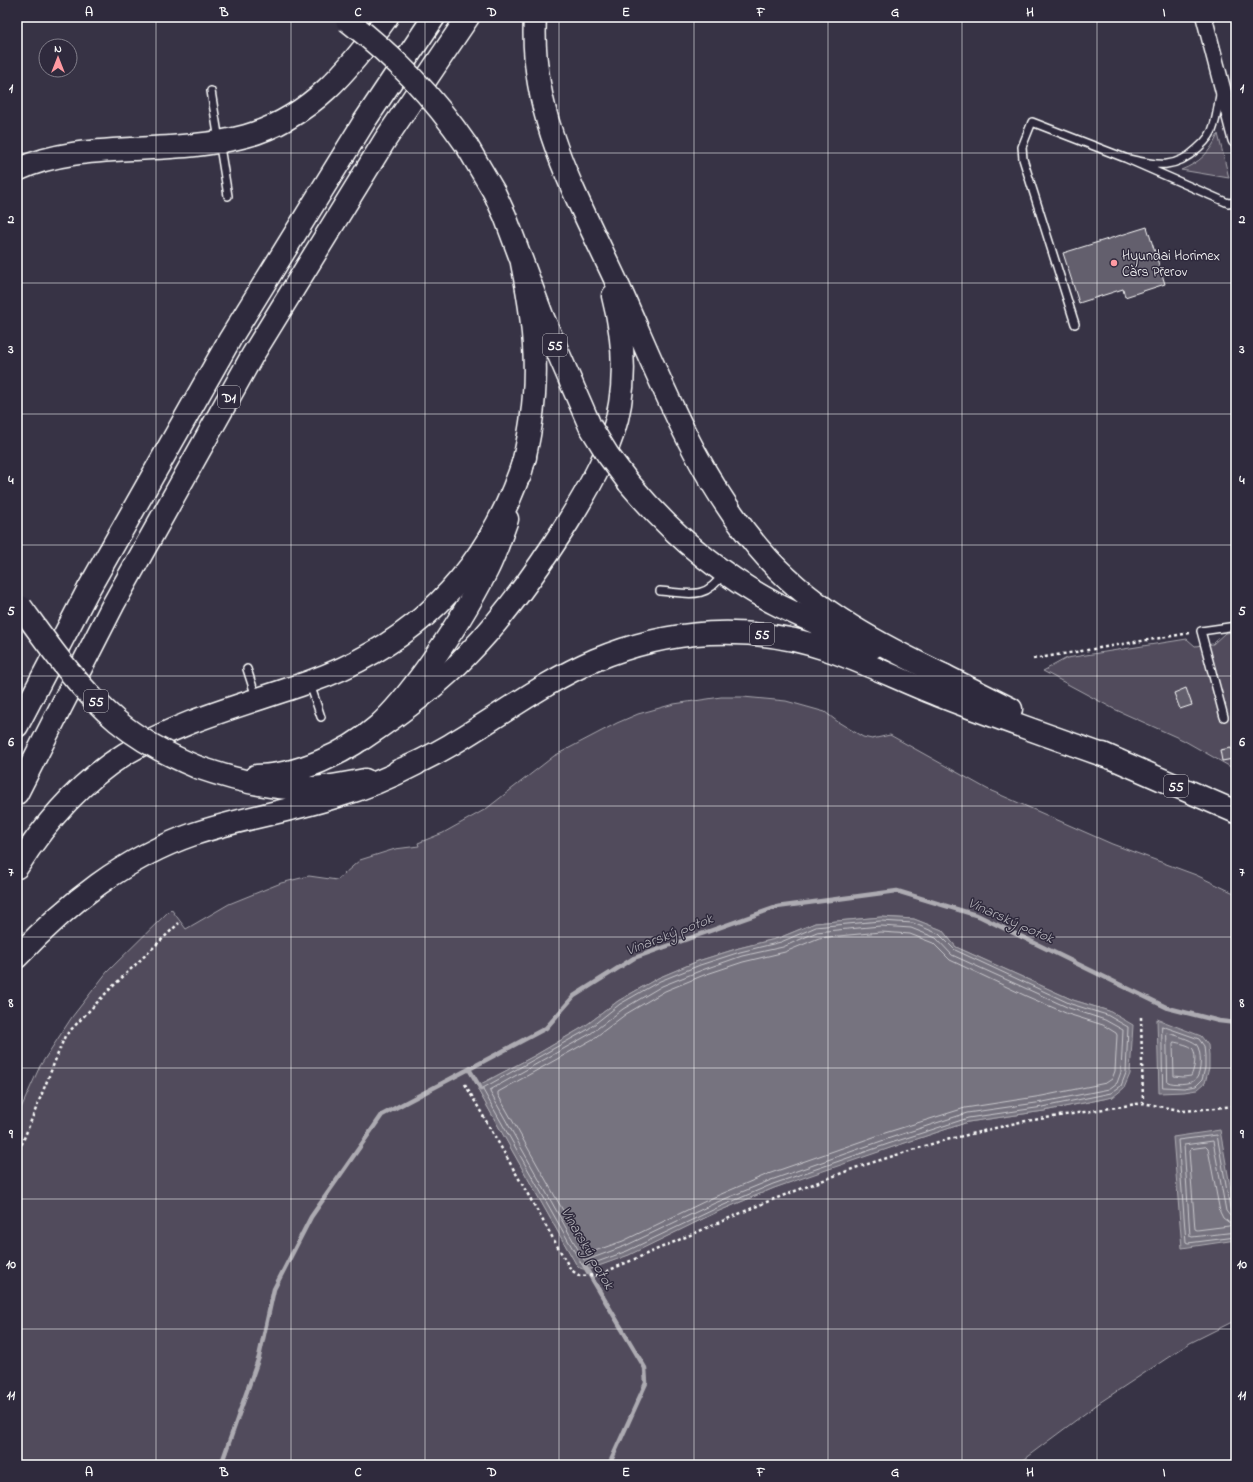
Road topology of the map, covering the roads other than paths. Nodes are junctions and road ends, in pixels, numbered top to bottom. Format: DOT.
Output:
graph roads {
  1 [pos="387,17"];
  2 [pos="434,17"];
  3 [pos="468,17"];
  4 [pos="535,17"];
  5 [pos="1204,17"];
  6 [pos="345,18"];
  7 [pos="1222,85"];
  8 [pos="211,92"];
  9 [pos="1236,140"];
  10 [pos="219,142"];
  11 [pos="1125,158"];
  12 [pos="17,170"];
  13 [pos="228,196"];
  14 [pos="1236,202"];
  15 [pos="585,216"];
  16 [pos="522,263"];
  17 [pos="1075,324"];
  18 [pos="525,457"];
  19 [pos="724,572"];
  20 [pos="660,591"];
  21 [pos="18,602"];
  22 [pos="1236,626"];
  23 [pos="247,669"];
  24 [pos="945,676"];
  25 [pos="309,682"];
  26 [pos="257,700"];
  27 [pos="1224,717"];
  28 [pos="321,718"];
  29 [pos="17,726"];
  30 [pos="362,739"];
  31 [pos="1117,760"];
  32 [pos="416,764"];
  33 [pos="197,767"];
  34 [pos="17,793"];
  35 [pos="1236,812"];
  36 [pos="17,867"];
  37 [pos="17,957"];
  1 -- 10 [label="main road"];
  2 -- 29 [label="main road, D1"];
  3 -- 34 [label="main road, D1"];
  4 -- 15 [label="main road"];
  5 -- 7 [label="street"];
  6 -- 16 [label="main road, 55, bridge"];
  7 -- 9 [label="street"];
  7 -- 11 [label="lane"];
  8 -- 10 [label="lane"];
  10 -- 12 [label="main road"];
  10 -- 13 [label="lane"];
  11 -- 14 [label="lane"];
  11 -- 17 [label="lane"];
  15 -- 24 [label="main road"];
  15 -- 30 [label="main road"];
  16 -- 18 [label="main road, 55"];
  16 -- 19 [label="main road, 55, bridge"];
  18 -- 25 [label="main road"];
  18 -- 30 [label="main road, 55"];
  19 -- 20 [label="lane"];
  19 -- 24 [label="main road, 55"];
  21 -- 33 [label="main road, 55, bridge"];
  22 -- 27 [label="lane"];
  23 -- 26 [label="lane"];
  24 -- 31 [label="main road, 55"];
  25 -- 26 [label="main road"];
  25 -- 28 [label="lane"];
  26 -- 36 [label="main road"];
  30 -- 33 [label="main road, 55"];
  31 -- 32 [label="main road, 55"];
  31 -- 35 [label="main road, 55"];
  32 -- 33 [label="main road, 55"];
  32 -- 37 [label="main road"];
}
